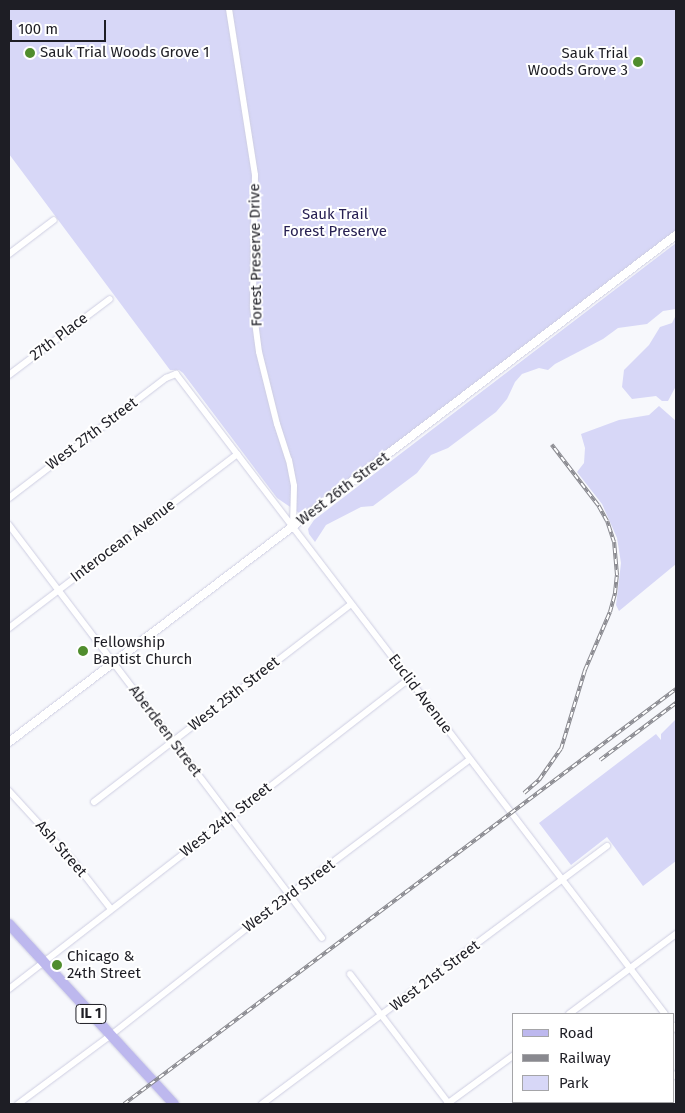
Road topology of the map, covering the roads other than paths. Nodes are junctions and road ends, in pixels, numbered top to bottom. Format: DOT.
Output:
graph roads {
  1 [pos="230,9"];
  2 [pos="54,220"];
  3 [pos="676,235"];
  4 [pos="9,254"];
  5 [pos="110,299"];
  6 [pos="176,374"];
  7 [pos="9,375"];
  8 [pos="237,454"];
  9 [pos="9,498"];
  10 [pos="9,525"];
  11 [pos="293,528"];
  12 [pos="58,590"];
  13 [pos="351,604"];
  14 [pos="9,628"];
  15 [pos="114,663"];
  16 [pos="408,679"];
  17 [pos="173,741"];
  18 [pos="9,742"];
  19 [pos="470,759"];
  20 [pos="9,791"];
  21 [pos="94,802"];
  22 [pos="230,817"];
  23 [pos="607,846"];
  24 [pos="562,879"];
  25 [pos="289,895"];
  26 [pos="111,909"];
  27 [pos="9,924"];
  28 [pos="676,934"];
  29 [pos="322,938"];
  30 [pos="44,962"];
  31 [pos="630,969"];
  32 [pos="350,974"];
  33 [pos="9,989"];
  34 [pos="570,1013"];
  35 [pos="664,1013"];
  36 [pos="382,1016"];
  37 [pos="110,1035"];
  38 [pos="512,1056"];
  39 [pos="18,1104"];
  40 [pos="174,1104"];
  41 [pos="262,1104"];
  42 [pos="448,1104"];
  1 -- 11 [label="street, Forest Preserve Drive"];
  2 -- 4 [label="street"];
  3 -- 11 [label="street, West 26th Street"];
  5 -- 7 [label="street, 27th Place"];
  6 -- 8 [label="street, Euclid Avenue"];
  6 -- 9 [label="street, West 27th Street"];
  8 -- 11 [label="street, Euclid Avenue"];
  8 -- 12 [label="street, Interocean Avenue"];
  10 -- 12 [label="street, Aberdeen Street"];
  11 -- 13 [label="street, Euclid Avenue"];
  11 -- 15 [label="street, West 26th Street"];
  12 -- 14 [label="street, Interocean Avenue"];
  12 -- 15 [label="street, Aberdeen Street"];
  13 -- 16 [label="street, Euclid Avenue"];
  13 -- 17 [label="street, West 25th Street"];
  15 -- 17 [label="street, Aberdeen Street"];
  15 -- 18 [label="street, West 26th Street"];
  16 -- 19 [label="street, Euclid Avenue"];
  16 -- 22 [label="street, West 24th Street"];
  17 -- 21 [label="street, West 25th Street"];
  17 -- 22 [label="street, Aberdeen Street"];
  19 -- 24 [label="street, Euclid Avenue"];
  19 -- 25 [label="street, West 23rd Street"];
  20 -- 26 [label="street, Ash Street"];
  22 -- 25 [label="street, Aberdeen Street"];
  22 -- 26 [label="street, West 24th Street"];
  23 -- 24 [label="street, West 21st Street"];
  24 -- 31 [label="street, Euclid Avenue"];
  24 -- 36 [label="street, West 21st Street"];
  25 -- 29 [label="street, Aberdeen Street"];
  25 -- 37 [label="street, West 23rd Street"];
  26 -- 30 [label="street, West 24th Street"];
  27 -- 30 [label="main road, IL 1"];
  28 -- 31 [label="street"];
  30 -- 33 [label="street, West 24th Street"];
  30 -- 37 [label="main road, IL 1"];
  31 -- 34 [label="street"];
  31 -- 35 [label="street, Euclid Avenue"];
  32 -- 36 [label="street"];
  36 -- 41 [label="street, West 21st Street"];
  36 -- 42 [label="street"];
  37 -- 39 [label="street, West 23rd Street"];
  37 -- 40 [label="main road, IL 1"];
  38 -- 42 [label="street"];
}
